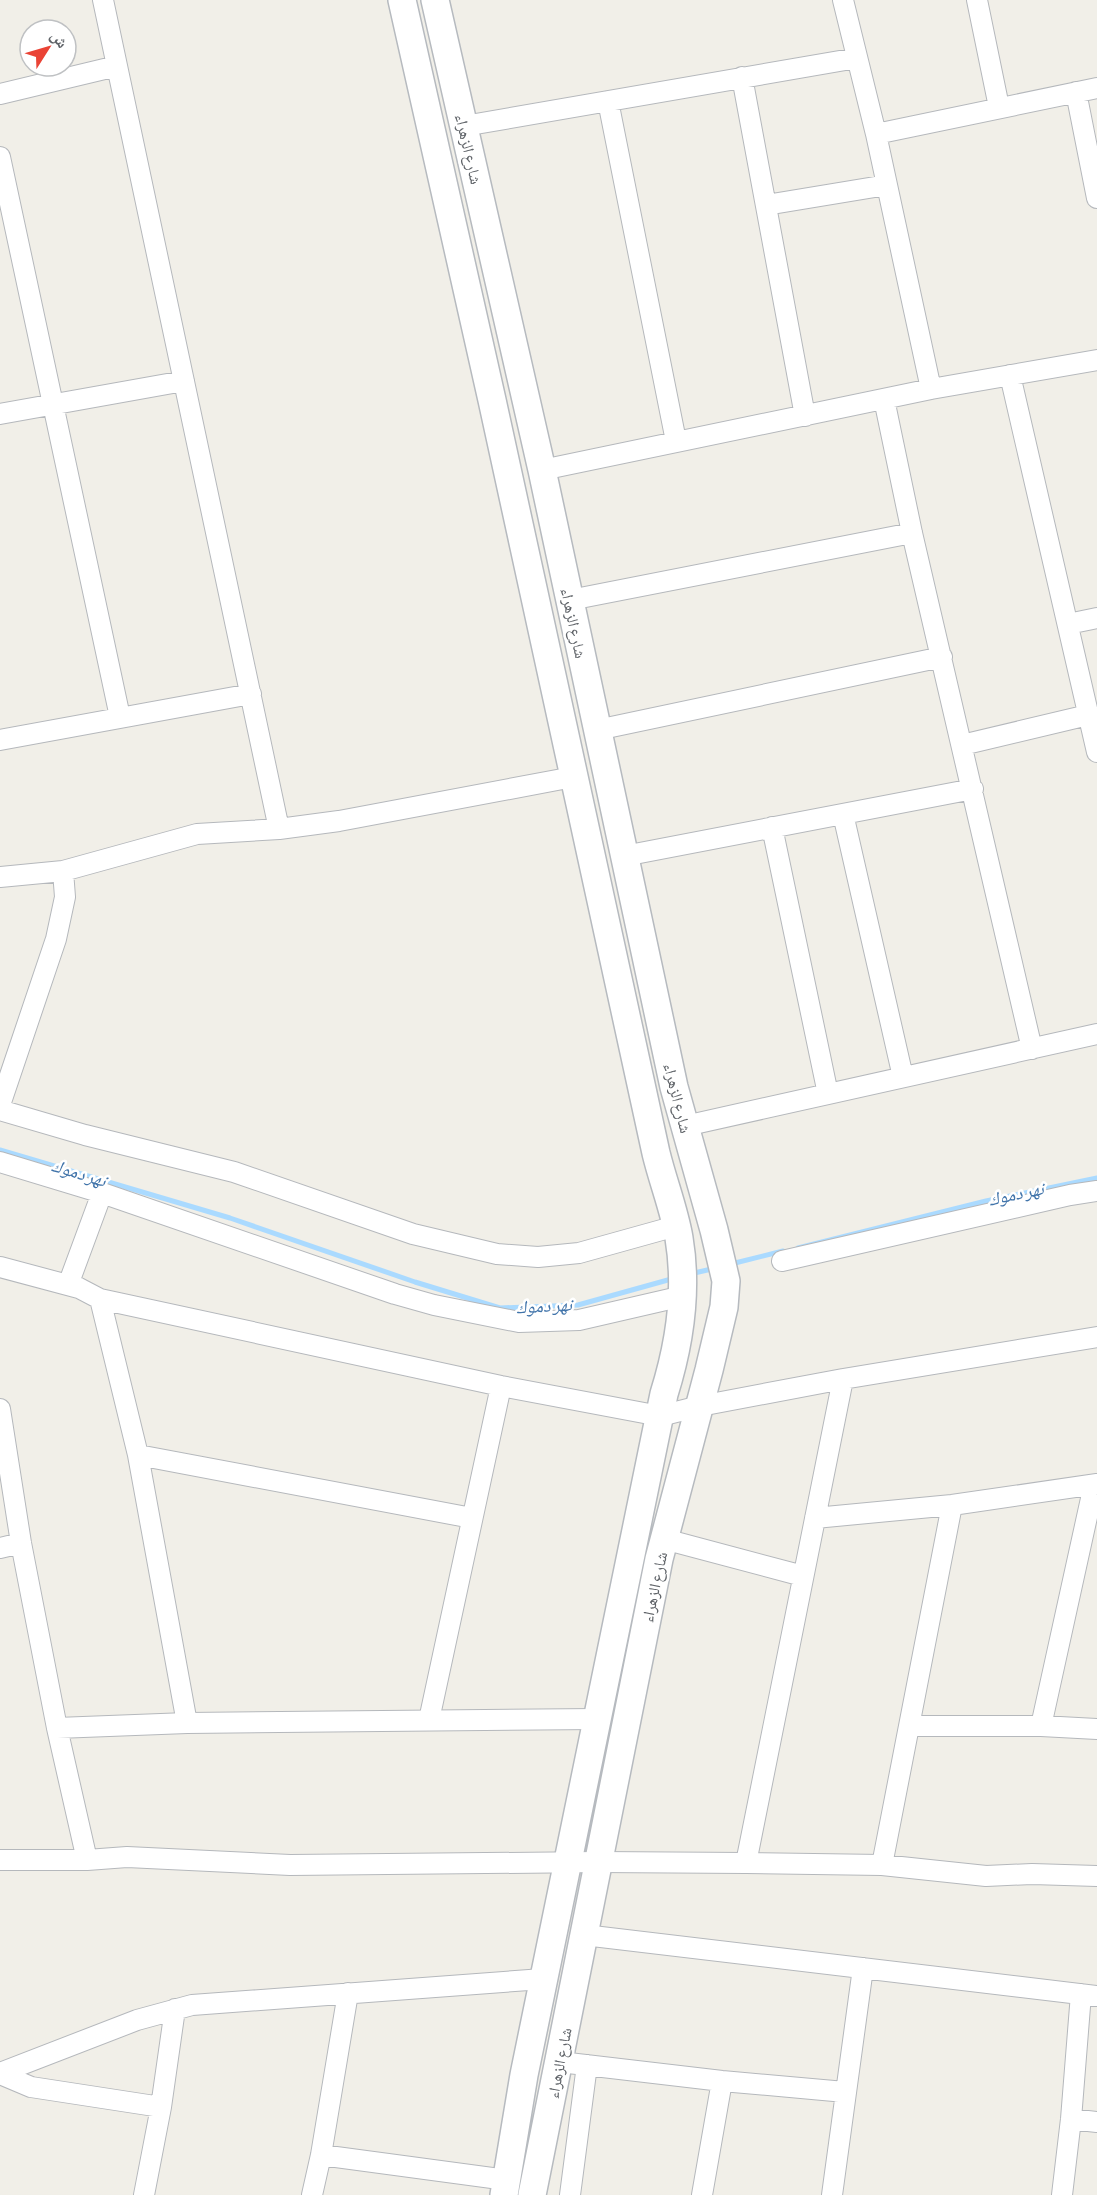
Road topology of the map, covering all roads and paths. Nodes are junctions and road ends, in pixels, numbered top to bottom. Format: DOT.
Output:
graph roads {
  1 [pos="103,0"];
  2 [pos="402,0"];
  3 [pos="436,0"];
  4 [pos="843,0"];
  5 [pos="977,0"];
  6 [pos="857,58"];
  7 [pos="117,66"];
  8 [pos="742,78"];
  9 [pos="1097,88"];
  10 [pos="1076,92"];
  11 [pos="0,94"];
  12 [pos="608,101"];
  13 [pos="999,107"];
  14 [pos="464,126"];
  15 [pos="876,134"];
  16 [pos="0,157"];
  17 [pos="887,185"];
  18 [pos="1097,198"];
  19 [pos="766,205"];
  20 [pos="1097,360"];
  21 [pos="1010,375"];
  22 [pos="184,381"];
  23 [pos="931,389"];
  24 [pos="884,399"];
  25 [pos="53,404"];
  26 [pos="0,414"];
  27 [pos="805,416"];
  28 [pos="676,441"];
  29 [pos="542,470"];
  30 [pos="554,527"];
  31 [pos="520,531"];
  32 [pos="912,532"];
  33 [pos="561,557"];
  34 [pos="528,566"];
  35 [pos="570,600"];
  36 [pos="1097,618"];
  37 [pos="1068,624"];
  38 [pos="942,657"];
  39 [pos="250,694"];
  40 [pos="1088,715"];
  41 [pos="120,717"];
  42 [pos="597,730"];
  43 [pos="0,740"];
  44 [pos="962,745"];
  45 [pos="1097,752"];
  46 [pos="573,777"];
  47 [pos="973,789"];
  48 [pos="843,814"];
  49 [pos="772,827"];
  50 [pos="279,829"];
  51 [pos="624,856"];
  52 [pos="63,871"];
  53 [pos="0,877"];
  54 [pos="1097,1034"];
  55 [pos="1032,1049"];
  56 [pos="903,1077"];
  57 [pos="828,1094"];
  58 [pos="0,1105"];
  59 [pos="0,1110"];
  60 [pos="685,1126"];
  61 [pos="0,1162"];
  62 [pos="1097,1191"];
  63 [pos="102,1193"];
  64 [pos="677,1232"];
  65 [pos="782,1262"];
  66 [pos="0,1267"];
  67 [pos="68,1285"];
  68 [pos="683,1291"];
  69 [pos="100,1299"];
  70 [pos="1097,1337"];
  71 [pos="843,1379"];
  72 [pos="501,1386"];
  73 [pos="700,1406"];
  74 [pos="0,1409"];
  75 [pos="660,1416"];
  76 [pos="138,1455"];
  77 [pos="1095,1484"];
  78 [pos="952,1505"];
  79 [pos="472,1518"];
  80 [pos="815,1518"];
  81 [pos="664,1539"];
  82 [pos="21,1543"];
  83 [pos="0,1548"];
  84 [pos="803,1576"];
  85 [pos="597,1719"];
  86 [pos="429,1720"];
  87 [pos="187,1724"];
  88 [pos="910,1726"];
  89 [pos="1041,1726"];
  90 [pos="57,1728"];
  91 [pos="1097,1729"];
  92 [pos="0,1860"];
  93 [pos="87,1860"];
  94 [pos="567,1862"];
  95 [pos="598,1862"];
  96 [pos="746,1863"];
  97 [pos="882,1865"];
  98 [pos="1097,1876"];
  99 [pos="584,1935"];
  100 [pos="862,1968"];
  101 [pos="543,1979"];
  102 [pos="348,1993"];
  103 [pos="1089,1995"];
  104 [pos="175,2008"];
  105 [pos="560,2062"];
  106 [pos="587,2065"];
  107 [pos="0,2074"];
  108 [pos="723,2081"];
  109 [pos="845,2092"];
  110 [pos="161,2108"];
  111 [pos="1071,2119"];
  112 [pos="1097,2122"];
  113 [pos="321,2155"];
  114 [pos="505,2188"];
  115 [pos="144,2195"];
  116 [pos="312,2195"];
  117 [pos="532,2195"];
  118 [pos="570,2195"];
  119 [pos="702,2195"];
  120 [pos="831,2195"];
  121 [pos="1062,2195"];
  1 -- 7 [label="street"];
  2 -- 31 [label="main road, شارع الزهراء"];
  3 -- 14 [label="main road, شارع الزهراء"];
  4 -- 6 [label="street"];
  5 -- 13 [label="street"];
  6 -- 8 [label="street"];
  6 -- 15 [label="street"];
  7 -- 11 [label="street"];
  7 -- 22 [label="street"];
  8 -- 12 [label="street"];
  8 -- 19 [label="street"];
  9 -- 10 [label="street"];
  10 -- 13 [label="street"];
  10 -- 18 [label="street"];
  12 -- 14 [label="street"];
  12 -- 28 [label="street"];
  13 -- 15 [label="street"];
  14 -- 29 [label="main road, شارع الزهراء"];
  15 -- 17 [label="street"];
  16 -- 25 [label="street"];
  17 -- 19 [label="street"];
  17 -- 23 [label="street"];
  19 -- 27 [label="street"];
  20 -- 21 [label="street"];
  21 -- 23 [label="street"];
  21 -- 37 [label="street"];
  22 -- 25 [label="street"];
  22 -- 39 [label="street"];
  23 -- 24 [label="street"];
  24 -- 27 [label="street"];
  24 -- 32 [label="street"];
  25 -- 26 [label="street"];
  25 -- 41 [label="street"];
  27 -- 28 [label="street"];
  28 -- 29 [label="street"];
  29 -- 30 [label="main road, شارع الزهراء"];
  30 -- 31 [label="main road"];
  30 -- 33 [label="main road, شارع الزهراء"];
  31 -- 34 [label="main road, شارع الزهراء"];
  32 -- 35 [label="street"];
  32 -- 38 [label="street"];
  33 -- 34 [label="main road"];
  33 -- 35 [label="main road, شارع الزهراء"];
  34 -- 46 [label="main road, شارع الزهراء"];
  35 -- 42 [label="main road, شارع الزهراء"];
  36 -- 37 [label="street"];
  37 -- 40 [label="street"];
  38 -- 42 [label="street"];
  38 -- 44 [label="street"];
  39 -- 41 [label="street"];
  39 -- 50 [label="street"];
  40 -- 44 [label="street"];
  40 -- 45 [label="street"];
  41 -- 43 [label="street"];
  42 -- 51 [label="main road, شارع الزهراء"];
  44 -- 47 [label="street"];
  46 -- 50 [label="street"];
  46 -- 64 [label="main road, شارع الزهراء"];
  47 -- 48 [label="street"];
  47 -- 55 [label="street"];
  48 -- 49 [label="street"];
  48 -- 56 [label="street"];
  49 -- 51 [label="street"];
  49 -- 57 [label="street"];
  50 -- 52 [label="street"];
  51 -- 60 [label="main road, شارع الزهراء"];
  52 -- 53 [label="street"];
  52 -- 58 [label="street"];
  54 -- 55 [label="street"];
  55 -- 56 [label="street"];
  56 -- 57 [label="street"];
  57 -- 60 [label="street"];
  59 -- 64 [label="street"];
  60 -- 73 [label="main road, شارع الزهراء"];
  61 -- 63 [label="street"];
  62 -- 65 [label="street"];
  63 -- 67 [label="street"];
  63 -- 68 [label="street"];
  64 -- 68 [label="main road, شارع الزهراء"];
  66 -- 67 [label="street"];
  67 -- 69 [label="street"];
  68 -- 75 [label="main road, شارع الزهراء"];
  69 -- 72 [label="street"];
  69 -- 76 [label="street"];
  70 -- 71 [label="street"];
  71 -- 73 [label="street"];
  71 -- 80 [label="street"];
  72 -- 75 [label="street"];
  72 -- 79 [label="street"];
  73 -- 75 [label="street"];
  73 -- 81 [label="main road, شارع الزهراء"];
  74 -- 82 [label="street"];
  75 -- 85 [label="main road, شارع الزهراء"];
  76 -- 79 [label="street"];
  76 -- 87 [label="street"];
  77 -- 78 [label="street"];
  77 -- 89 [label="street"];
  78 -- 80 [label="street"];
  78 -- 88 [label="street"];
  79 -- 86 [label="street"];
  80 -- 84 [label="street"];
  81 -- 84 [label="street"];
  81 -- 95 [label="main road, شارع الزهراء"];
  82 -- 83 [label="street"];
  82 -- 90 [label="street"];
  84 -- 96 [label="street"];
  85 -- 86 [label="street"];
  85 -- 94 [label="main road, شارع الزهراء"];
  86 -- 87 [label="street"];
  87 -- 90 [label="street"];
  88 -- 89 [label="street"];
  88 -- 97 [label="street"];
  89 -- 91 [label="street"];
  90 -- 93 [label="street"];
  92 -- 93 [label="street"];
  93 -- 94 [label="street"];
  94 -- 95 [label="street"];
  94 -- 101 [label="main road, شارع الزهراء"];
  95 -- 96 [label="street"];
  95 -- 99 [label="main road, شارع الزهراء"];
  96 -- 97 [label="street"];
  97 -- 98 [label="street"];
  99 -- 100 [label="street"];
  99 -- 105 [label="main road, شارع الزهراء"];
  100 -- 103 [label="street"];
  100 -- 109 [label="street"];
  101 -- 102 [label="street"];
  101 -- 114 [label="main road, شارع الزهراء"];
  102 -- 104 [label="street"];
  102 -- 113 [label="street"];
  103 -- 111 [label="street"];
  104 -- 107 [label="street"];
  104 -- 110 [label="street"];
  105 -- 106 [label="street"];
  105 -- 117 [label="main road, شارع الزهراء"];
  106 -- 108 [label="street"];
  106 -- 118 [label="street"];
  107 -- 110 [label="street"];
  108 -- 109 [label="street"];
  108 -- 119 [label="street"];
  109 -- 120 [label="street"];
  110 -- 115 [label="street"];
  111 -- 112 [label="street"];
  111 -- 121 [label="street"];
  113 -- 114 [label="street"];
  113 -- 116 [label="street"];
}
